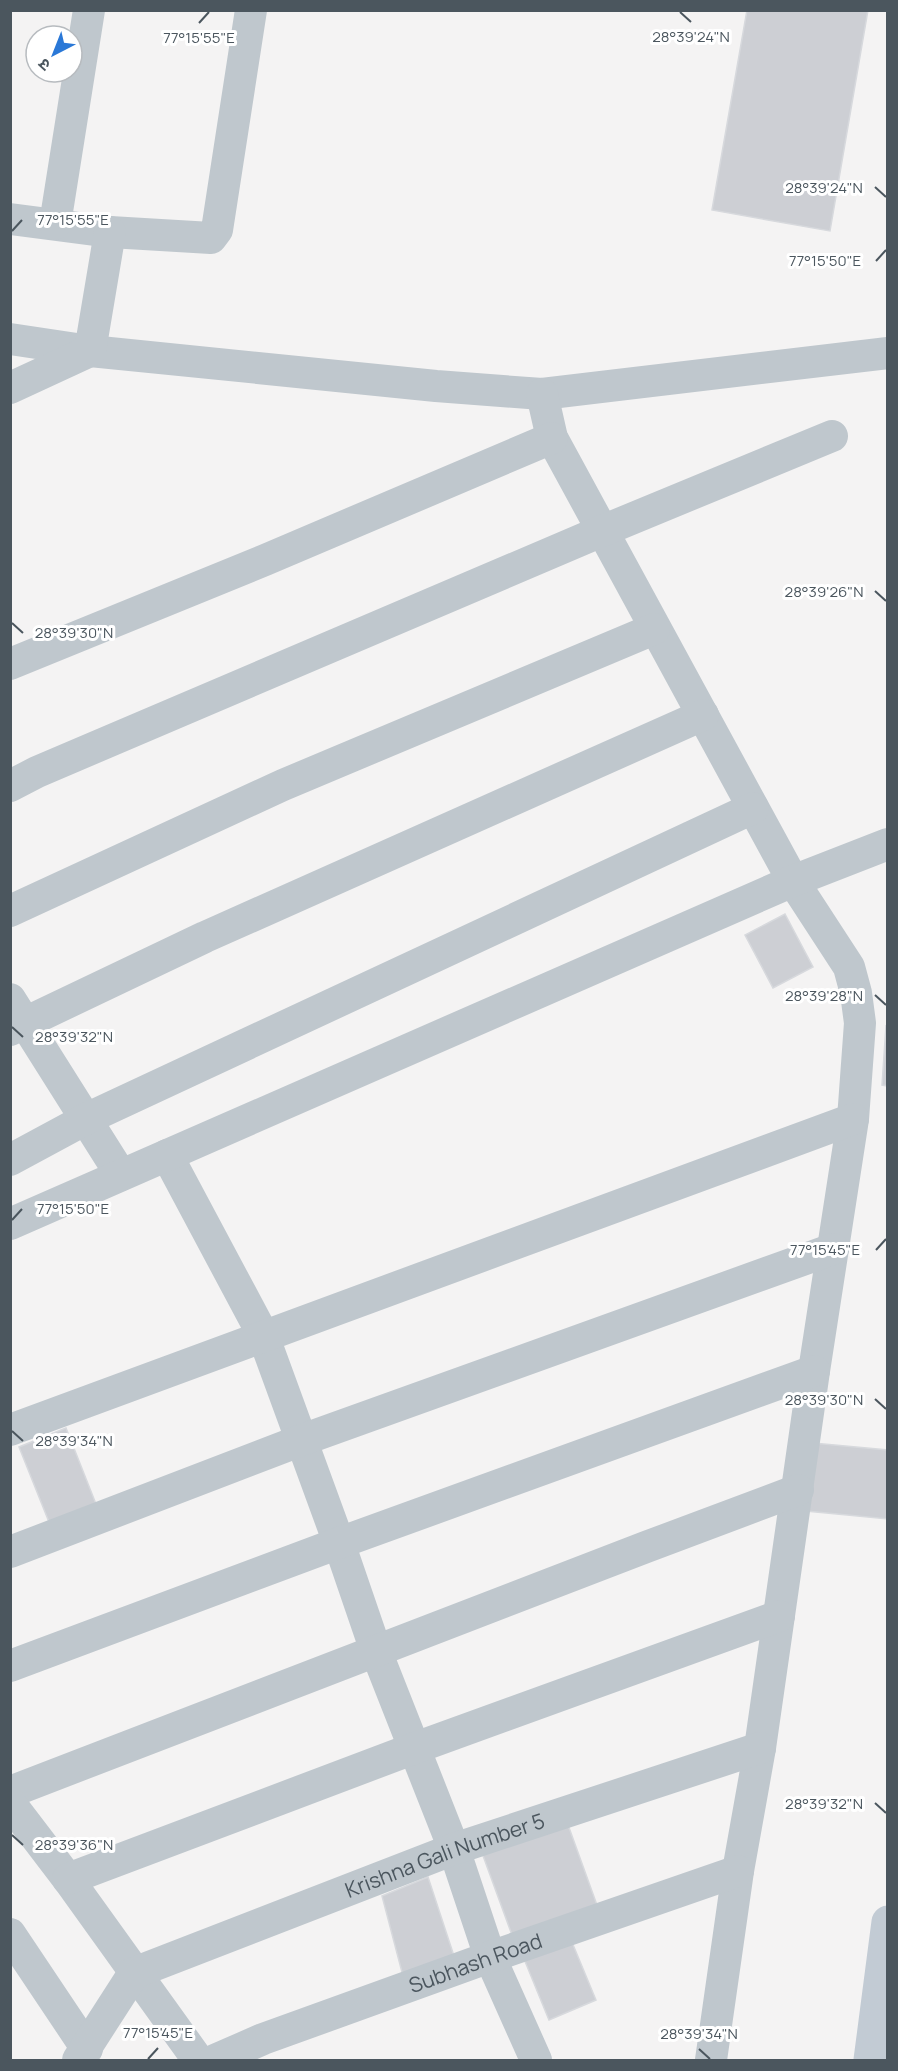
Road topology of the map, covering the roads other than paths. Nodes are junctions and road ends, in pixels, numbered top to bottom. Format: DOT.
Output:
graph roads {
  1 [pos="89,10"];
  2 [pos="251,10"];
  3 [pos="10,219"];
  4 [pos="55,224"];
  5 [pos="110,232"];
  6 [pos="10,339"];
  7 [pos="90,351"];
  8 [pos="888,353"];
  9 [pos="10,388"];
  10 [pos="542,394"];
  11 [pos="832,436"];
  12 [pos="552,438"];
  13 [pos="602,531"];
  14 [pos="654,629"];
  15 [pos="11,663"];
  16 [pos="703,715"];
  17 [pos="10,786"];
  18 [pos="753,808"];
  19 [pos="888,844"];
  20 [pos="793,881"];
  21 [pos="10,911"];
  22 [pos="16,1017"];
  23 [pos="86,1119"];
  24 [pos="853,1119"];
  25 [pos="167,1155"];
  26 [pos="10,1160"];
  27 [pos="121,1175"];
  28 [pos="10,1224"];
  29 [pos="833,1249"];
  30 [pos="263,1335"];
  31 [pos="813,1371"];
  32 [pos="10,1430"];
  33 [pos="302,1440"];
  34 [pos="798,1490"];
  35 [pos="339,1543"];
  36 [pos="10,1552"];
  37 [pos="779,1616"];
  38 [pos="376,1651"];
  39 [pos="10,1666"];
  40 [pos="415,1748"];
  41 [pos="760,1748"];
  42 [pos="10,1792"];
  43 [pos="10,1803"];
  44 [pos="454,1849"];
  45 [pos="738,1870"];
  46 [pos="68,1879"];
  47 [pos="888,1922"];
  48 [pos="10,1934"];
  49 [pos="490,1957"];
  50 [pos="135,1972"];
  51 [pos="268,2050"];
  52 [pos="82,2055"];
  53 [pos="198,2061"];
  54 [pos="215,2061"];
  55 [pos="536,2061"];
  56 [pos="711,2061"];
  57 [pos="870,2061"];
  1 -- 4 [label="street"];
  2 -- 5 [label="street"];
  3 -- 4 [label="street"];
  4 -- 5 [label="street"];
  5 -- 7 [label="street"];
  6 -- 7 [label="street"];
  7 -- 9 [label="street"];
  7 -- 10 [label="street"];
  8 -- 10 [label="street"];
  10 -- 12 [label="street"];
  11 -- 13 [label="street"];
  12 -- 13 [label="street"];
  12 -- 15 [label="street"];
  13 -- 14 [label="street"];
  13 -- 17 [label="street"];
  14 -- 16 [label="street"];
  14 -- 21 [label="street"];
  16 -- 18 [label="street"];
  16 -- 22 [label="street"];
  18 -- 20 [label="street"];
  18 -- 23 [label="street"];
  19 -- 20 [label="street"];
  20 -- 24 [label="street"];
  20 -- 25 [label="street"];
  22 -- 23 [label="street"];
  23 -- 26 [label="street"];
  23 -- 27 [label="street"];
  24 -- 29 [label="street"];
  24 -- 30 [label="street"];
  25 -- 27 [label="street"];
  25 -- 30 [label="street"];
  27 -- 28 [label="street"];
  29 -- 31 [label="street"];
  29 -- 33 [label="street"];
  30 -- 32 [label="street"];
  30 -- 33 [label="street"];
  31 -- 34 [label="street"];
  31 -- 35 [label="street"];
  33 -- 35 [label="street"];
  33 -- 36 [label="street"];
  34 -- 37 [label="street"];
  34 -- 38 [label="street"];
  35 -- 38 [label="street"];
  35 -- 39 [label="street"];
  37 -- 40 [label="street"];
  37 -- 41 [label="street"];
  38 -- 40 [label="street"];
  38 -- 42 [label="street"];
  40 -- 44 [label="street"];
  40 -- 46 [label="street"];
  41 -- 44 [label="street, Krishna Gali Number 5"];
  41 -- 45 [label="street"];
  43 -- 46 [label="street"];
  44 -- 49 [label="street"];
  44 -- 50 [label="street, Krishna Gali Number 5"];
  45 -- 49 [label="street, Subhash Road"];
  45 -- 56 [label="street"];
  46 -- 50 [label="street"];
  47 -- 57 [label="street"];
  48 -- 52 [label="street"];
  49 -- 51 [label="street, Subhash Road"];
  49 -- 55 [label="street"];
  50 -- 52 [label="street"];
  50 -- 53 [label="street"];
  51 -- 54 [label="street, Subhash Road"];
}
